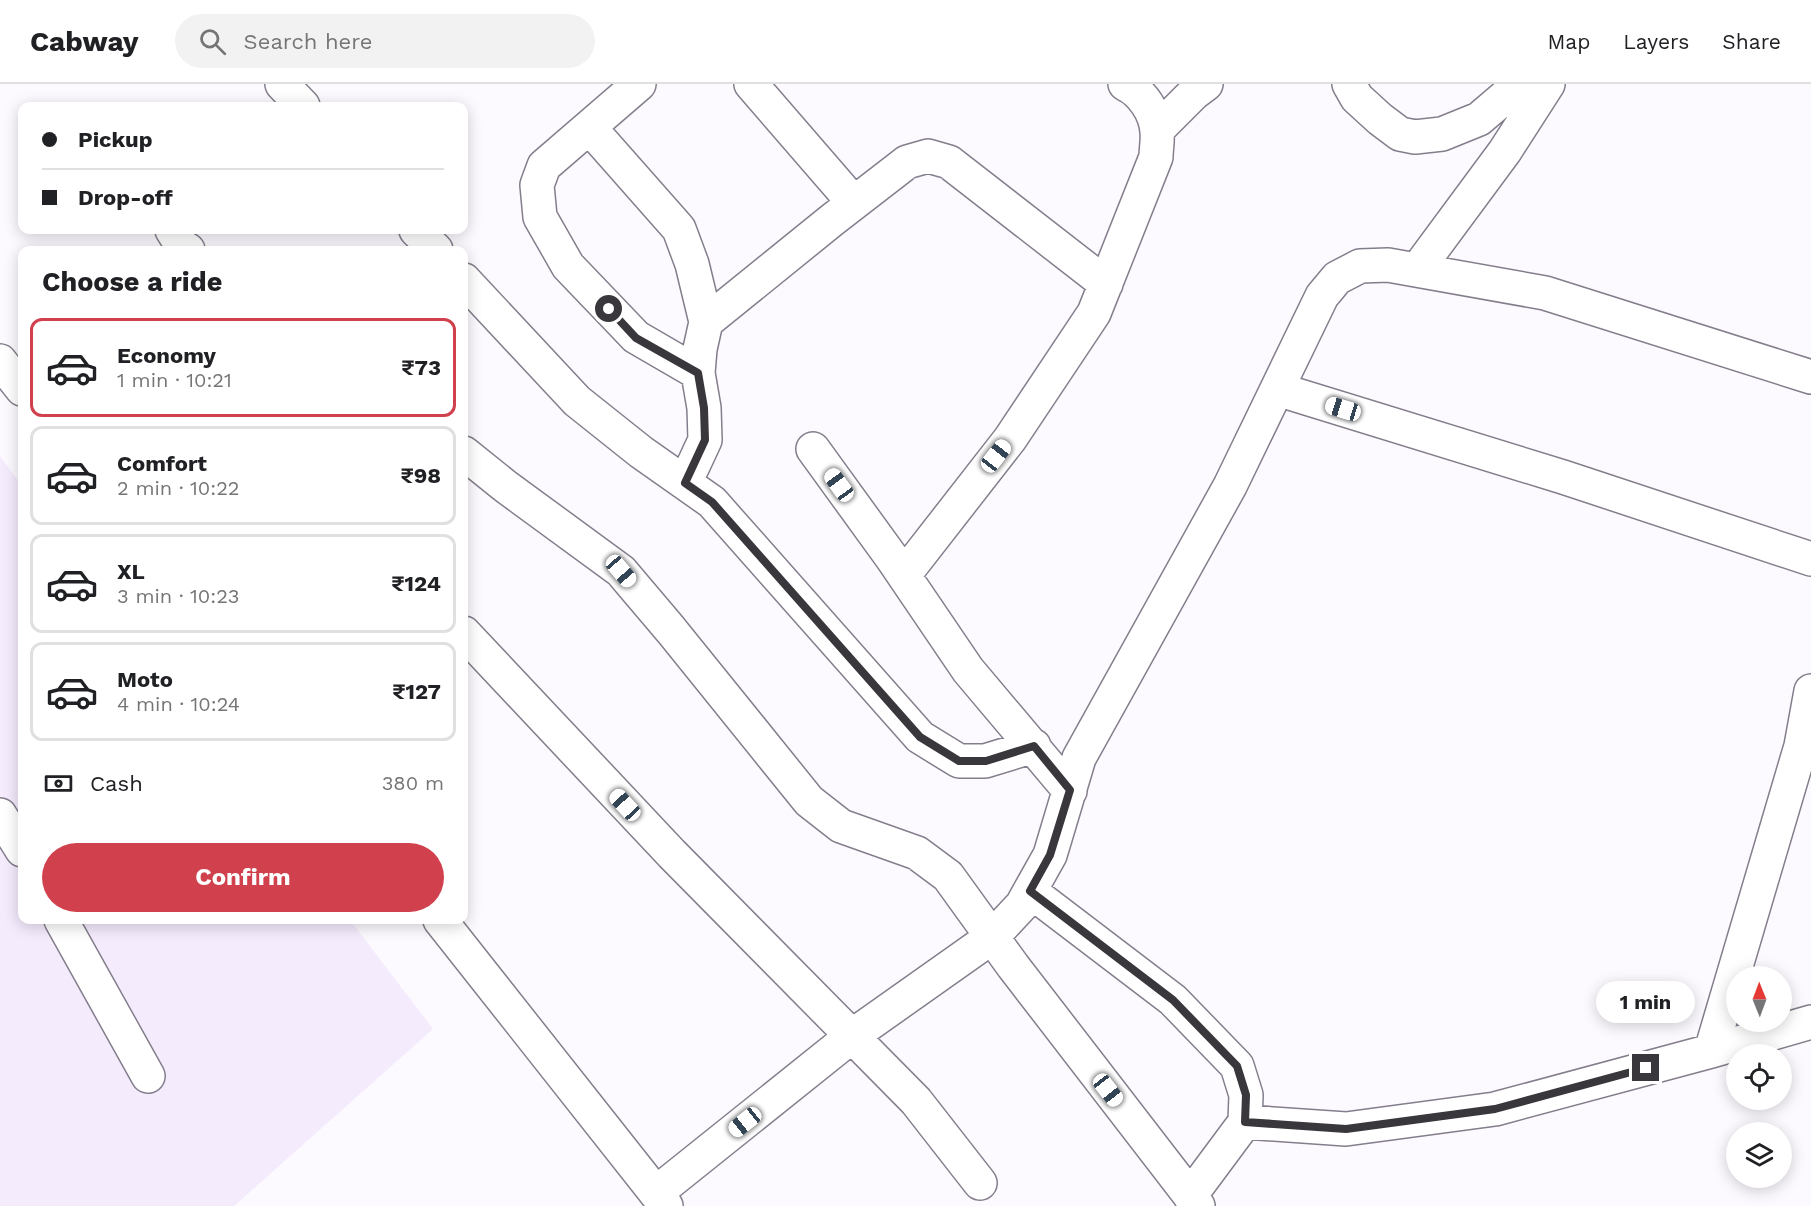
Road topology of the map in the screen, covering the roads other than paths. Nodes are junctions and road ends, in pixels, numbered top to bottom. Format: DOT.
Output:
graph roads {
  1 [pos="282,84"];
  2 [pos="639,84"];
  3 [pos="751,84"];
  4 [pos="1125,84"];
  5 [pos="1206,84"];
  6 [pos="1349,84"];
  7 [pos="1520,84"];
  8 [pos="1548,84"];
  9 [pos="299,102"];
  10 [pos="589,127"];
  11 [pos="1157,130"];
  12 [pos="854,203"];
  13 [pos="420,234"];
  14 [pos="432,246"];
  15 [pos="1417,270"];
  16 [pos="468,284"];
  17 [pos="1106,284"];
  18 [pos="706,322"];
  19 [pos="0,361"];
  20 [pos="698,373"];
  21 [pos="1811,377"];
  22 [pos="18,384"];
  23 [pos="1277,389"];
  24 [pos="813,449"];
  25 [pos="468,456"];
  26 [pos="685,483"];
  27 [pos="1811,559"];
  28 [pos="904,575"];
  29 [pos="468,637"];
  30 [pos="1811,691"];
  31 [pos="1034,746"];
  32 [pos="1803,768"];
  33 [pos="1070,790"];
  34 [pos="0,815"];
  35 [pos="18,844"];
  36 [pos="1030,891"];
  37 [pos="63,924"];
  38 [pos="443,924"];
  39 [pos="992,937"];
  40 [pos="1811,1022"];
  41 [pos="852,1036"];
  42 [pos="1711,1051"];
  43 [pos="148,1076"];
  44 [pos="1245,1122"];
  45 [pos="980,1183"];
  46 [pos="661,1199"];
  47 [pos="1194,1201"];
  1 -- 9 [label="street"];
  2 -- 10 [label="street"];
  3 -- 12 [label="street"];
  4 -- 11 [label="street"];
  5 -- 11 [label="street"];
  6 -- 7 [label="street"];
  8 -- 15 [label="street"];
  10 -- 18 [label="street"];
  10 -- 20 [label="street"];
  11 -- 17 [label="street"];
  12 -- 17 [label="street"];
  12 -- 18 [label="street"];
  13 -- 14 [label="street"];
  15 -- 21 [label="street"];
  15 -- 23 [label="street"];
  16 -- 26 [label="street"];
  17 -- 28 [label="street"];
  18 -- 20 [label="street"];
  19 -- 22 [label="street"];
  20 -- 26 [label="street"];
  23 -- 27 [label="street"];
  23 -- 33 [label="street"];
  24 -- 28 [label="street"];
  25 -- 39 [label="street"];
  26 -- 31 [label="street"];
  28 -- 31 [label="street"];
  29 -- 41 [label="street"];
  30 -- 32 [label="street"];
  31 -- 33 [label="street"];
  32 -- 42 [label="street"];
  33 -- 36 [label="street"];
  34 -- 35 [label="street"];
  36 -- 39 [label="street"];
  36 -- 44 [label="street"];
  37 -- 43 [label="street"];
  38 -- 46 [label="street"];
  39 -- 41 [label="street"];
  39 -- 47 [label="street"];
  40 -- 42 [label="street"];
  41 -- 45 [label="street"];
  41 -- 46 [label="street"];
  42 -- 44 [label="street"];
  44 -- 47 [label="street"];
}
